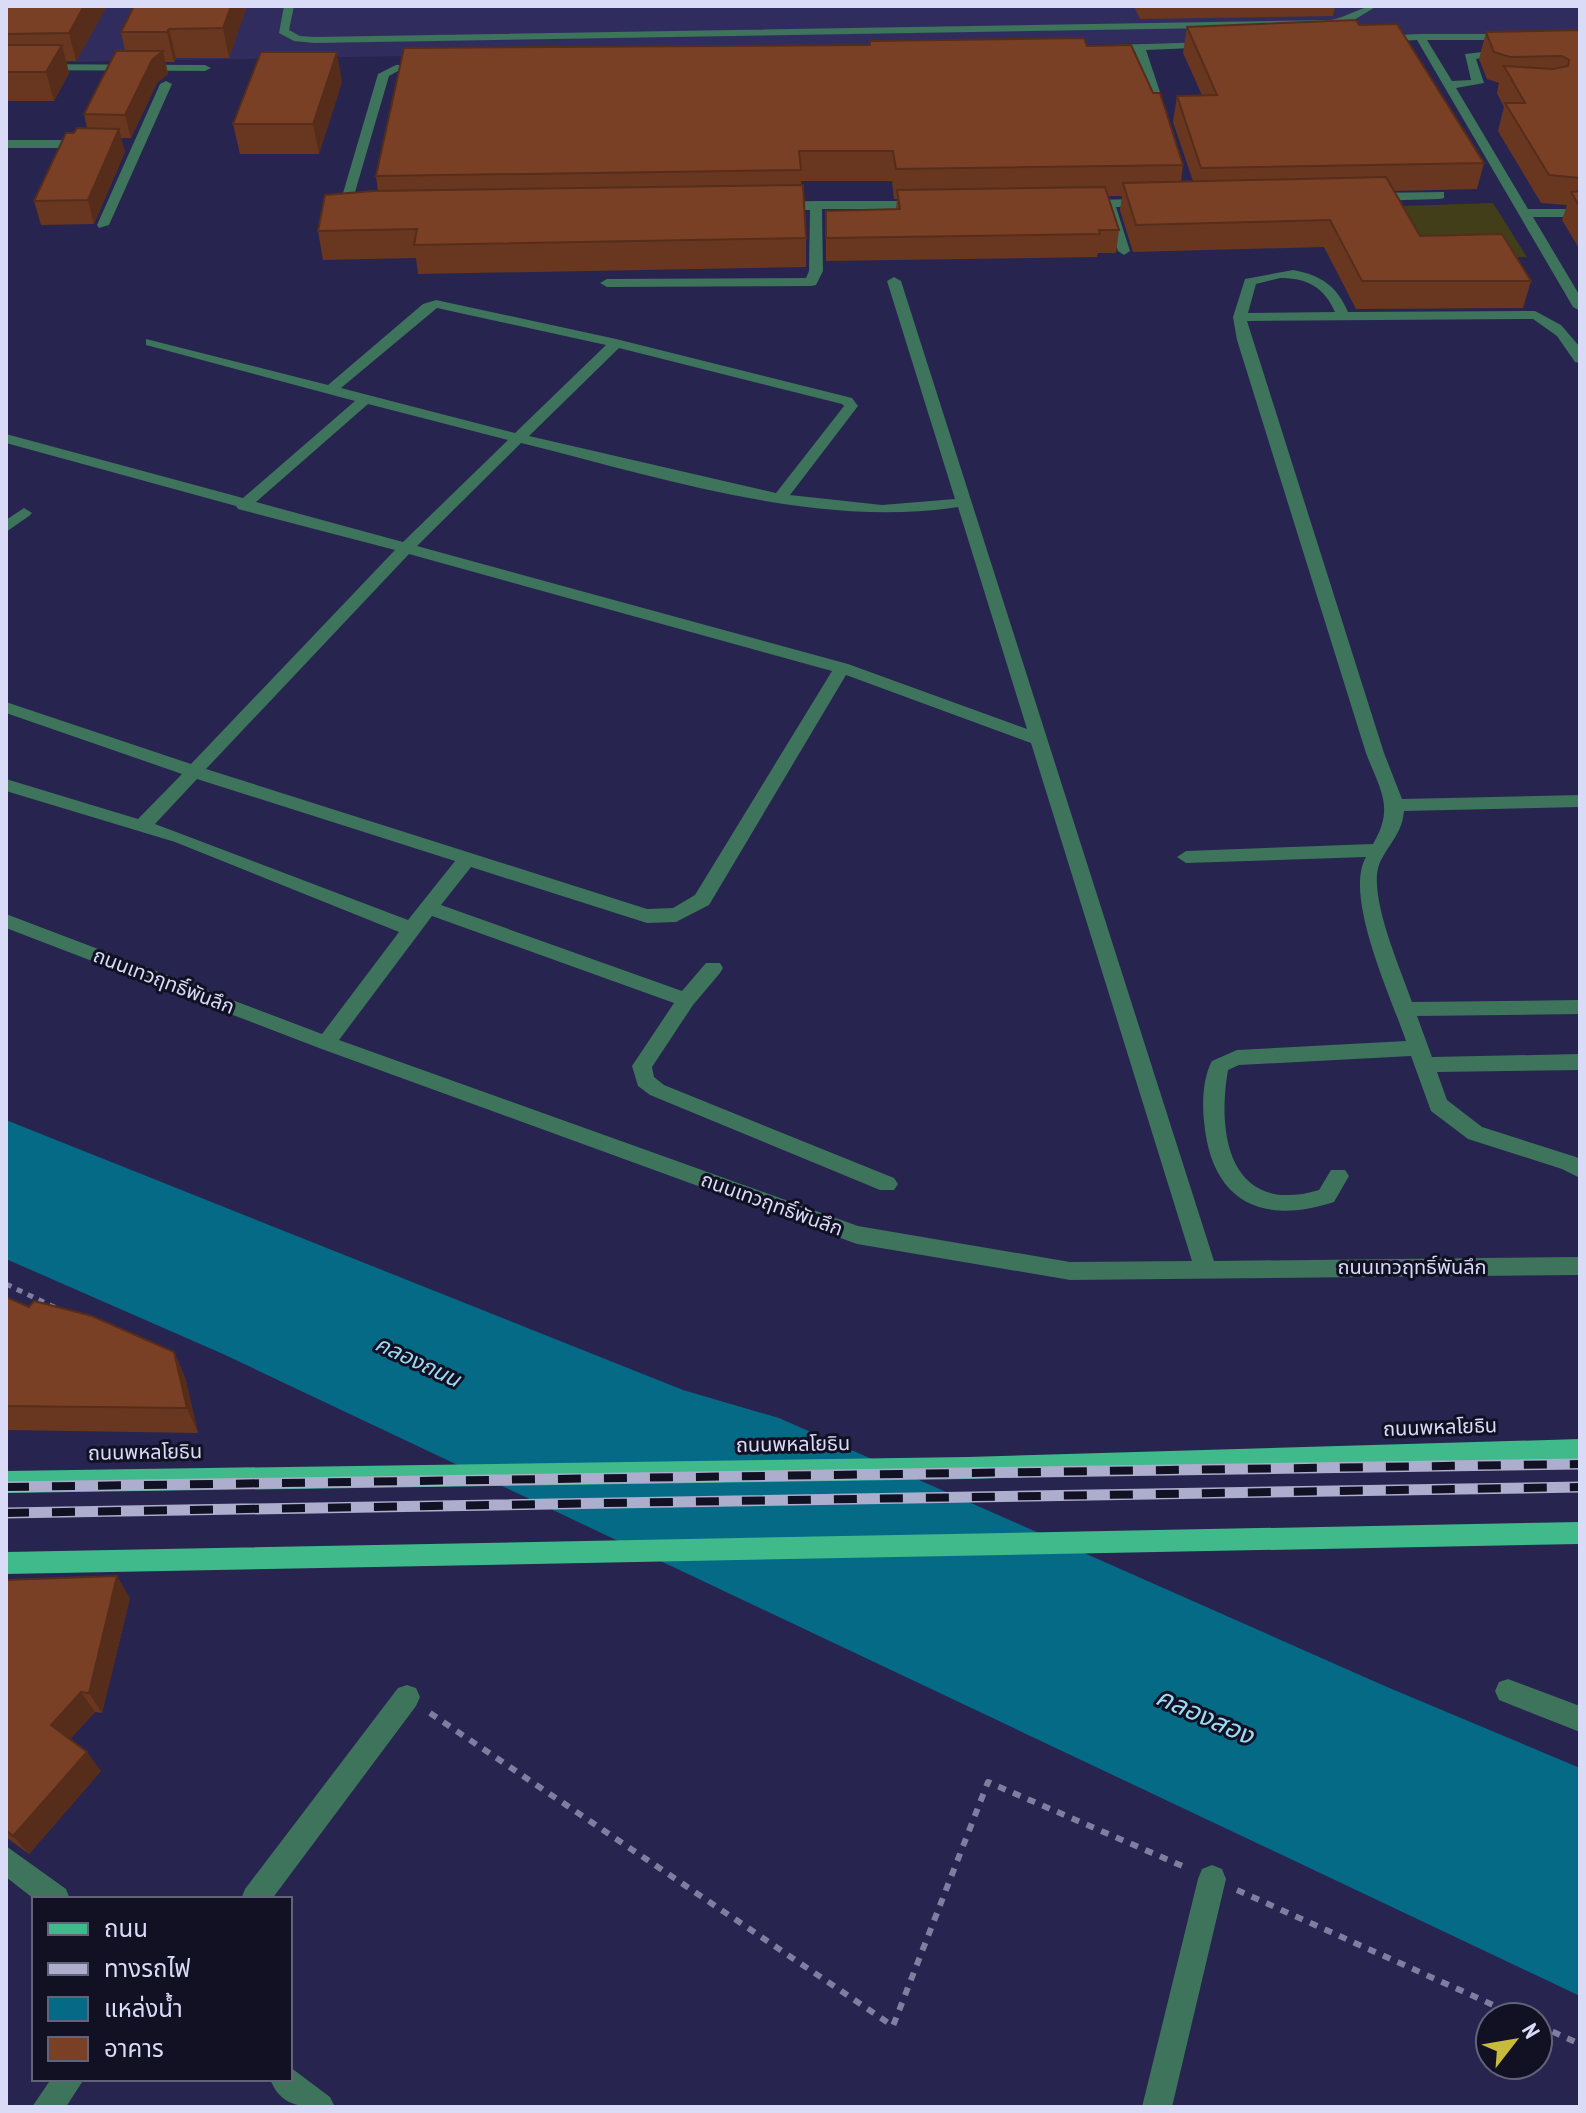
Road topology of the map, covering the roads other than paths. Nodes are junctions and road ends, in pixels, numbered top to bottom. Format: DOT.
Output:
graph roads {
  1 [pos="289,6"];
  2 [pos="1372,6"];
  3 [pos="1420,37"];
  4 [pos="1522,37"];
  5 [pos="1373,39"];
  6 [pos="1233,44"];
  7 [pos="1093,48"];
  8 [pos="1140,48"];
  9 [pos="1518,52"];
  10 [pos="443,64"];
  11 [pos="6,67"];
  12 [pos="205,68"];
  13 [pos="166,84"];
  14 [pos="1449,85"];
  15 [pos="1169,136"];
  16 [pos="6,144"];
  17 [pos="107,144"];
  18 [pos="122,145"];
  19 [pos="136,145"];
  20 [pos="1440,195"];
  21 [pos="1362,197"];
  22 [pos="1062,203"];
  23 [pos="1109,203"];
  24 [pos="1163,203"];
  25 [pos="939,204"];
  26 [pos="816,205"];
  27 [pos="769,206"];
  28 [pos="378,213"];
  29 [pos="1524,213"];
  30 [pos="1580,213"];
  31 [pos="103,225"];
  32 [pos="1124,251"];
  33 [pos="894,281"];
  34 [pos="607,283"];
  35 [pos="1580,307"];
  36 [pos="1343,316"];
  37 [pos="1240,317"];
  38 [pos="151,342"];
  39 [pos="616,343"];
  40 [pos="1580,359"];
  41 [pos="330,390"];
  42 [pos="366,399"];
  43 [pos="6,438"];
  44 [pos="519,440"];
  45 [pos="781,497"];
  46 [pos="962,502"];
  47 [pos="243,506"];
  48 [pos="24,513"];
  49 [pos="6,527"];
  50 [pos="406,548"];
  51 [pos="842,668"];
  52 [pos="6,707"];
  53 [pos="1036,739"];
  54 [pos="192,771"];
  55 [pos="6,785"];
  56 [pos="1580,801"];
  57 [pos="1395,805"];
  58 [pos="142,826"];
  59 [pos="1381,850"];
  60 [pos="469,857"];
  61 [pos="1186,857"];
  62 [pos="429,908"];
  63 [pos="6,921"];
  64 [pos="411,929"];
  65 [pos="713,968"];
  66 [pos="686,1000"];
  67 [pos="1580,1007"];
  68 [pos="1405,1009"];
  69 [pos="326,1043"];
  70 [pos="1421,1056"];
  71 [pos="1580,1062"];
  72 [pos="1580,1170"];
  73 [pos="1338,1176"];
  74 [pos="887,1184"];
  75 [pos="1580,1266"];
  76 [pos="1205,1268"];
  77 [pos="1580,1449"];
  78 [pos="6,1482"];
  79 [pos="1580,1533"];
  80 [pos="6,1563"];
  81 [pos="1508,1691"];
  82 [pos="407,1697"];
  83 [pos="1580,1719"];
  84 [pos="6,1860"];
  85 [pos="1212,1879"];
  86 [pos="53,1897"];
  87 [pos="257,1897"];
  88 [pos="68,2081"];
  89 [pos="287,2081"];
  90 [pos="47,2107"];
  91 [pos="320,2107"];
  92 [pos="1157,2107"];
  1 -- 2 [label="street"];
  3 -- 4 [label="street"];
  3 -- 5 [label="street"];
  3 -- 14 [label="street"];
  6 -- 8 [label="street"];
  7 -- 8 [label="street"];
  8 -- 15 [label="street"];
  9 -- 14 [label="street"];
  10 -- 28 [label="street"];
  11 -- 12 [label="street"];
  13 -- 19 [label="street"];
  14 -- 29 [label="street"];
  16 -- 17 [label="street"];
  18 -- 19 [label="street"];
  19 -- 31 [label="street"];
  20 -- 21 [label="street"];
  22 -- 23 [label="street"];
  23 -- 24 [label="street"];
  23 -- 32 [label="street"];
  25 -- 26 [label="street"];
  26 -- 27 [label="street"];
  26 -- 34 [label="street"];
  29 -- 30 [label="street"];
  29 -- 35 [label="street"];
  33 -- 46 [label="street"];
  36 -- 37 [label="street"];
  36 -- 37 [label="street"];
  36 -- 40 [label="street"];
  37 -- 57 [label="street"];
  38 -- 41 [label="street"];
  39 -- 41 [label="street"];
  39 -- 44 [label="street"];
  39 -- 45 [label="street"];
  41 -- 42 [label="street"];
  42 -- 44 [label="street"];
  42 -- 47 [label="street"];
  43 -- 47 [label="street"];
  44 -- 45 [label="street"];
  44 -- 50 [label="street"];
  45 -- 46 [label="street"];
  46 -- 53 [label="street"];
  47 -- 50 [label="street"];
  48 -- 49 [label="street"];
  50 -- 51 [label="street"];
  50 -- 54 [label="street"];
  51 -- 53 [label="street"];
  51 -- 60 [label="street"];
  52 -- 54 [label="street"];
  53 -- 76 [label="street"];
  54 -- 58 [label="street"];
  54 -- 60 [label="street"];
  55 -- 58 [label="street"];
  56 -- 57 [label="street"];
  57 -- 59 [label="street"];
  58 -- 64 [label="street"];
  59 -- 61 [label="street"];
  59 -- 68 [label="street"];
  60 -- 62 [label="street"];
  62 -- 64 [label="street"];
  62 -- 66 [label="street"];
  63 -- 69 [label="street, ถนนเทวฤทธิ์พันลึก"];
  64 -- 69 [label="street"];
  65 -- 66 [label="street"];
  66 -- 74 [label="street"];
  67 -- 68 [label="street"];
  68 -- 70 [label="street"];
  69 -- 76 [label="street, ถนนเทวฤทธิ์พันลึก"];
  70 -- 71 [label="street"];
  70 -- 72 [label="street"];
  70 -- 73 [label="street"];
  75 -- 76 [label="street, ถนนเทวฤทธิ์พันลึก"];
  77 -- 78 [label="main road, ถนนพหลโยธิน"];
  79 -- 80 [label="main road"];
  81 -- 83 [label="street"];
  82 -- 87 [label="street"];
  84 -- 86 [label="street"];
  85 -- 92 [label="street"];
  88 -- 90 [label="street"];
  89 -- 91 [label="street"];
}
